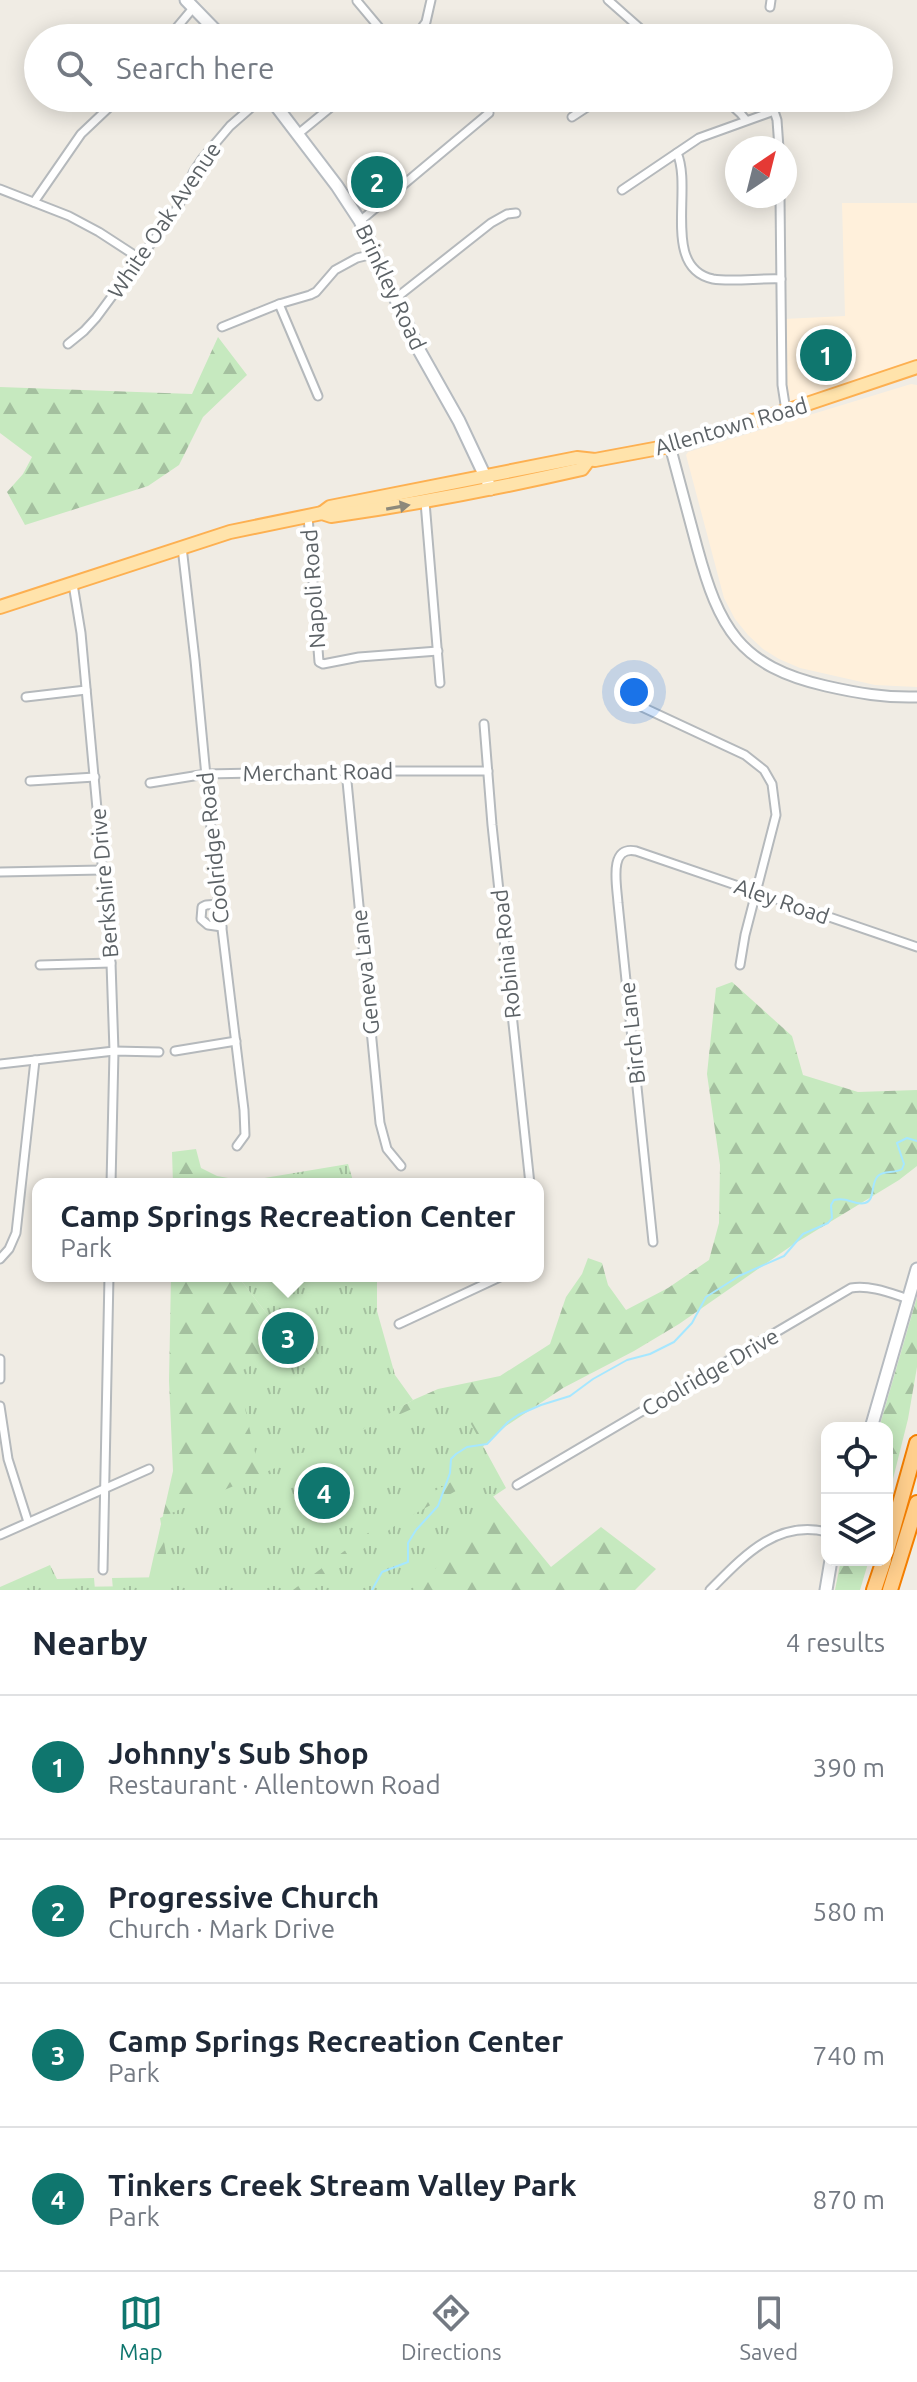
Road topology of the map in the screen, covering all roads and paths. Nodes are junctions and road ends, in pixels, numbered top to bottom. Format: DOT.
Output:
graph roads {
  1 [pos="431,0"];
  2 [pos="608,0"];
  3 [pos="357,1"];
  4 [pos="190,3"];
  5 [pos="177,24"];
  6 [pos="210,24"];
  7 [pos="376,24"];
  8 [pos="424,24"];
  9 [pos="635,24"];
  10 [pos="104,112"];
  11 [pos="246,112"];
  12 [pos="281,112"];
  13 [pos="325,112"];
  14 [pos="580,112"];
  15 [pos="738,112"];
  16 [pos="771,112"];
  17 [pos="774,112"];
  18 [pos="489,113"];
  19 [pos="572,117"];
  20 [pos="746,120"];
  21 [pos="298,134"];
  22 [pos="778,136"];
  23 [pos="677,153"];
  24 [pos="0,189"];
  25 [pos="622,190"];
  26 [pos="34,202"];
  27 [pos="780,208"];
  28 [pos="516,213"];
  29 [pos="360,221"];
  30 [pos="377,253"];
  31 [pos="139,258"];
  32 [pos="781,279"];
  33 [pos="396,298"];
  34 [pos="279,304"];
  35 [pos="222,327"];
  36 [pos="68,344"];
  37 [pos="917,367"];
  38 [pos="318,396"];
  39 [pos="786,411"];
  40 [pos="670,446"];
  41 [pos="489,483"];
  42 [pos="425,502"];
  43 [pos="315,515"];
  44 [pos="182,547"];
  45 [pos="73,584"];
  46 [pos="0,607"];
  47 [pos="438,651"];
  48 [pos="440,683"];
  49 [pos="86,690"];
  50 [pos="26,697"];
  51 [pos="917,697"];
  52 [pos="642,707"];
  53 [pos="484,724"];
  54 [pos="346,771"];
  55 [pos="488,771"];
  56 [pos="206,774"];
  57 [pos="95,777"];
  58 [pos="30,781"];
  59 [pos="150,783"];
  60 [pos="647,855"];
  61 [pos="102,870"];
  62 [pos="0,872"];
  63 [pos="757,892"];
  64 [pos="219,904"];
  65 [pos="222,927"];
  66 [pos="917,947"];
  67 [pos="111,963"];
  68 [pos="40,965"];
  69 [pos="740,965"];
  70 [pos="236,1041"];
  71 [pos="114,1051"];
  72 [pos="175,1051"];
  73 [pos="159,1052"];
  74 [pos="35,1060"];
  75 [pos="0,1064"];
  76 [pos="237,1146"];
  77 [pos="401,1166"];
  78 [pos="111,1178"];
  79 [pos="529,1178"];
  80 [pos="653,1242"];
  81 [pos="0,1259"];
  82 [pos="917,1269"];
  83 [pos="109,1282"];
  84 [pos="489,1282"];
  85 [pos="909,1299"];
  86 [pos="399,1324"];
  87 [pos="0,1359"];
  88 [pos="0,1379"];
  89 [pos="0,1406"];
  90 [pos="873,1422"];
  91 [pos="917,1443"];
  92 [pos="149,1469"];
  93 [pos="517,1485"];
  94 [pos="106,1489"];
  95 [pos="917,1503"];
  96 [pos="28,1522"];
  97 [pos="893,1529"];
  98 [pos="821,1531"];
  99 [pos="0,1535"];
  100 [pos="830,1566"];
  101 [pos="882,1566"];
  102 [pos="103,1570"];
  103 [pos="710,1590"];
  104 [pos="826,1590"];
  105 [pos="874,1590"];
  106 [pos="890,1590"];
  1 -- 8 [label="street"];
  2 -- 9 [label="street"];
  3 -- 7 [label="street"];
  4 -- 5 [label="street"];
  4 -- 6 [label="main road"];
  10 -- 26 [label="street"];
  11 -- 31 [label="street, White Oak Avenue"];
  12 -- 21 [label="main road, Brinkley Road"];
  13 -- 21 [label="street"];
  14 -- 19 [label="street"];
  15 -- 20 [label="street"];
  16 -- 20 [label="street"];
  17 -- 22 [label="street"];
  18 -- 29 [label="street"];
  20 -- 23 [label="street"];
  21 -- 29 [label="main road, Brinkley Road"];
  23 -- 25 [label="street"];
  23 -- 32 [label="street"];
  24 -- 26 [label="street"];
  26 -- 31 [label="street"];
  27 -- 32 [label="street"];
  28 -- 33 [label="street"];
  29 -- 30 [label="main road, Brinkley Road"];
  30 -- 33 [label="main road, Brinkley Road"];
  30 -- 34 [label="street"];
  31 -- 36 [label="street, White Oak Avenue"];
  32 -- 39 [label="street"];
  33 -- 41 [label="main road, Brinkley Road"];
  34 -- 35 [label="street"];
  34 -- 38 [label="street"];
  37 -- 39 [label="main road, Allentown Road"];
  39 -- 40 [label="main road, Allentown Road"];
  40 -- 41 [label="main road, Allentown Road"];
  40 -- 51 [label="street"];
  41 -- 42 [label="main road, Allentown Road"];
  41 -- 43 [label="main road, Allentown Road"];
  43 -- 42 [label="main road, Allentown Road, one-way"];
  42 -- 47 [label="street"];
  43 -- 44 [label="main road, Allentown Road"];
  43 -- 47 [label="street, Napoli Road"];
  44 -- 45 [label="main road, Allentown Road"];
  44 -- 56 [label="street, Coolridge Road"];
  45 -- 46 [label="main road, Allentown Road"];
  45 -- 49 [label="street, Berkshire Drive"];
  47 -- 48 [label="street"];
  49 -- 50 [label="street"];
  49 -- 57 [label="street, Berkshire Drive"];
  52 -- 63 [label="street"];
  53 -- 55 [label="street, Robinia Road"];
  54 -- 55 [label="street, Merchant Road"];
  54 -- 56 [label="street, Merchant Road"];
  54 -- 77 [label="street, Geneva Lane"];
  55 -- 79 [label="street, Robinia Road"];
  56 -- 59 [label="street, Merchant Road"];
  56 -- 64 [label="street, Coolridge Road"];
  57 -- 58 [label="street"];
  57 -- 61 [label="street, Berkshire Drive"];
  60 -- 63 [label="street, Aley Road"];
  60 -- 80 [label="street, Birch Lane"];
  61 -- 62 [label="street"];
  61 -- 67 [label="street, Berkshire Drive"];
  63 -- 66 [label="street, Aley Road"];
  63 -- 69 [label="street"];
  64 -- 65 [label="street, Coolridge Road"];
  64 -- 65 [label="street"];
  65 -- 70 [label="street, Coolridge Road"];
  67 -- 68 [label="street"];
  67 -- 71 [label="street, Berkshire Drive"];
  70 -- 72 [label="street"];
  70 -- 76 [label="street, Coolridge Road"];
  71 -- 73 [label="street"];
  71 -- 74 [label="street"];
  71 -- 78 [label="street, Berkshire Drive"];
  74 -- 75 [label="street"];
  74 -- 81 [label="street"];
  82 -- 85 [label="main road"];
  83 -- 94 [label="street"];
  84 -- 86 [label="street"];
  85 -- 90 [label="main road"];
  85 -- 93 [label="street, Coolridge Drive"];
  87 -- 88 [label="street"];
  89 -- 96 [label="street"];
  91 -- 97 [label="highway"];
  92 -- 94 [label="street"];
  94 -- 96 [label="street"];
  94 -- 102 [label="street"];
  95 -- 106 [label="highway"];
  96 -- 99 [label="street"];
  98 -- 103 [label="street"];
  100 -- 104 [label="main road"];
  101 -- 105 [label="highway"];
}
